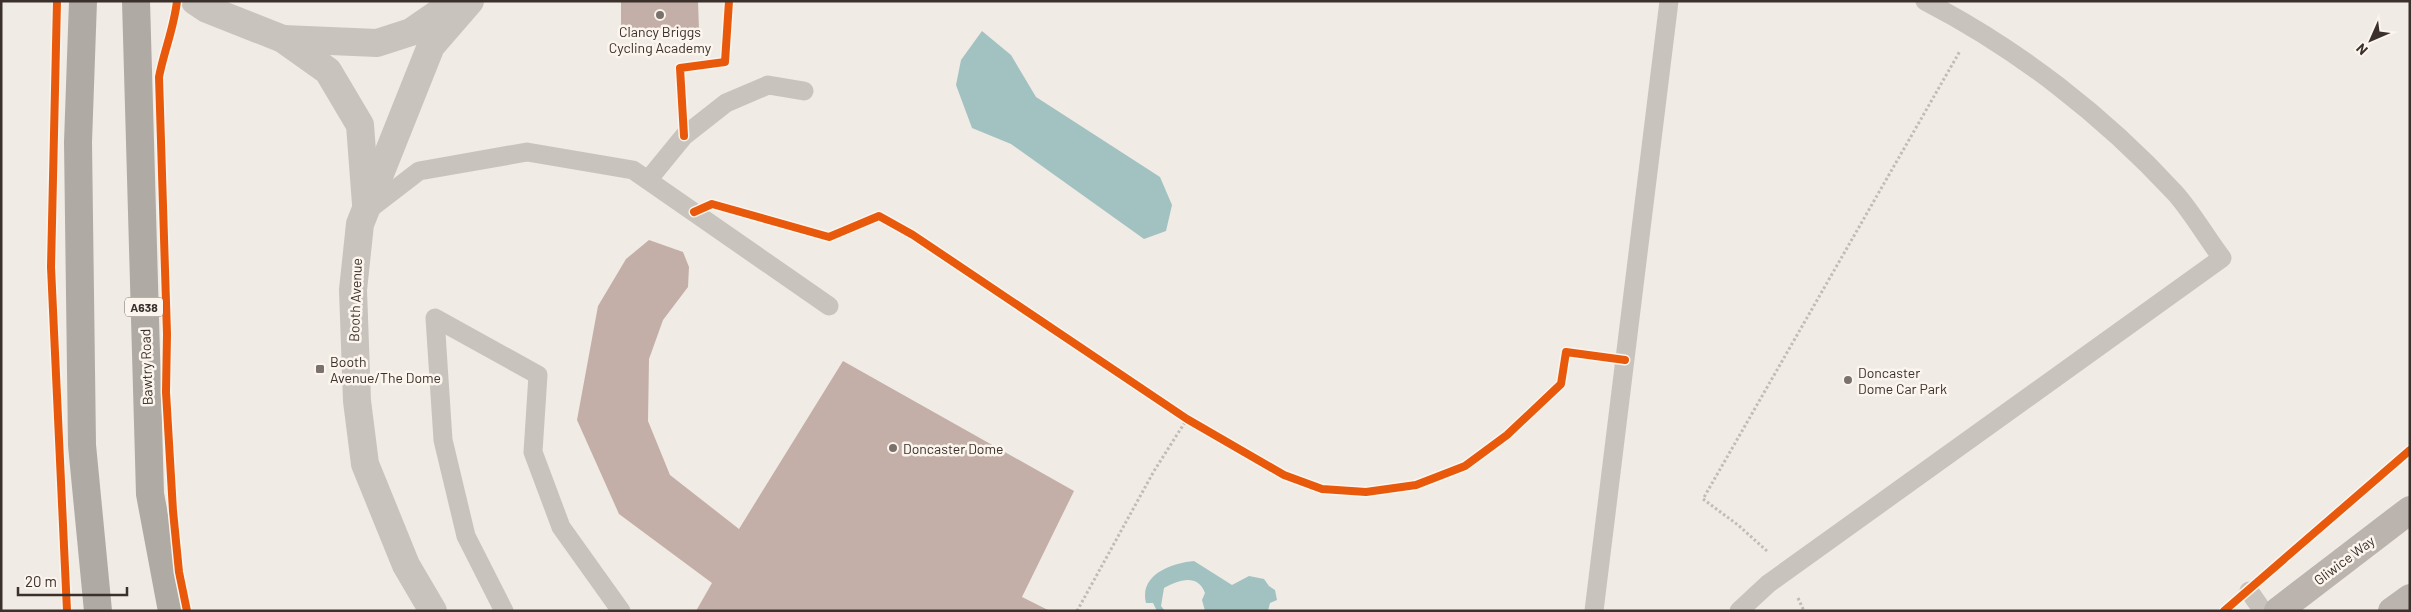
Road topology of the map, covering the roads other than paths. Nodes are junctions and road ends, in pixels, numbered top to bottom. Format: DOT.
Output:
graph roads {
  1 [pos="83,1"];
  2 [pos="136,1"];
  3 [pos="196,1"];
  4 [pos="456,1"];
  5 [pos="470,1"];
  6 [pos="1669,1"];
  7 [pos="1925,1"];
  8 [pos="283,39"];
  9 [pos="804,91"];
  10 [pos="648,180"];
  11 [pos="367,210"];
  12 [pos="829,306"];
  13 [pos="2410,510"];
  14 [pos="2249,591"];
  15 [pos="2410,598"];
  16 [pos="98,611"];
  17 [pos="172,611"];
  18 [pos="434,611"];
  19 [pos="504,611"];
  20 [pos="621,611"];
  21 [pos="1594,611"];
  22 [pos="1739,611"];
  23 [pos="2263,611"];
  24 [pos="2278,611"];
  25 [pos="2392,611"];
  1 -- 16 [label="highway"];
  2 -- 17 [label="highway, Bawtry Road / A638"];
  3 -- 8 [label="street"];
  4 -- 8 [label="street"];
  5 -- 11 [label="street, Booth Avenue"];
  6 -- 21 [label="lane"];
  7 -- 22 [label="lane"];
  8 -- 11 [label="street"];
  9 -- 10 [label="lane"];
  10 -- 11 [label="lane"];
  10 -- 12 [label="lane"];
  11 -- 18 [label="street, Booth Avenue"];
  13 -- 24 [label="street, Gliwice Way"];
  14 -- 23 [label="lane"];
  15 -- 25 [label="street"];
  19 -- 20 [label="lane"];
}
